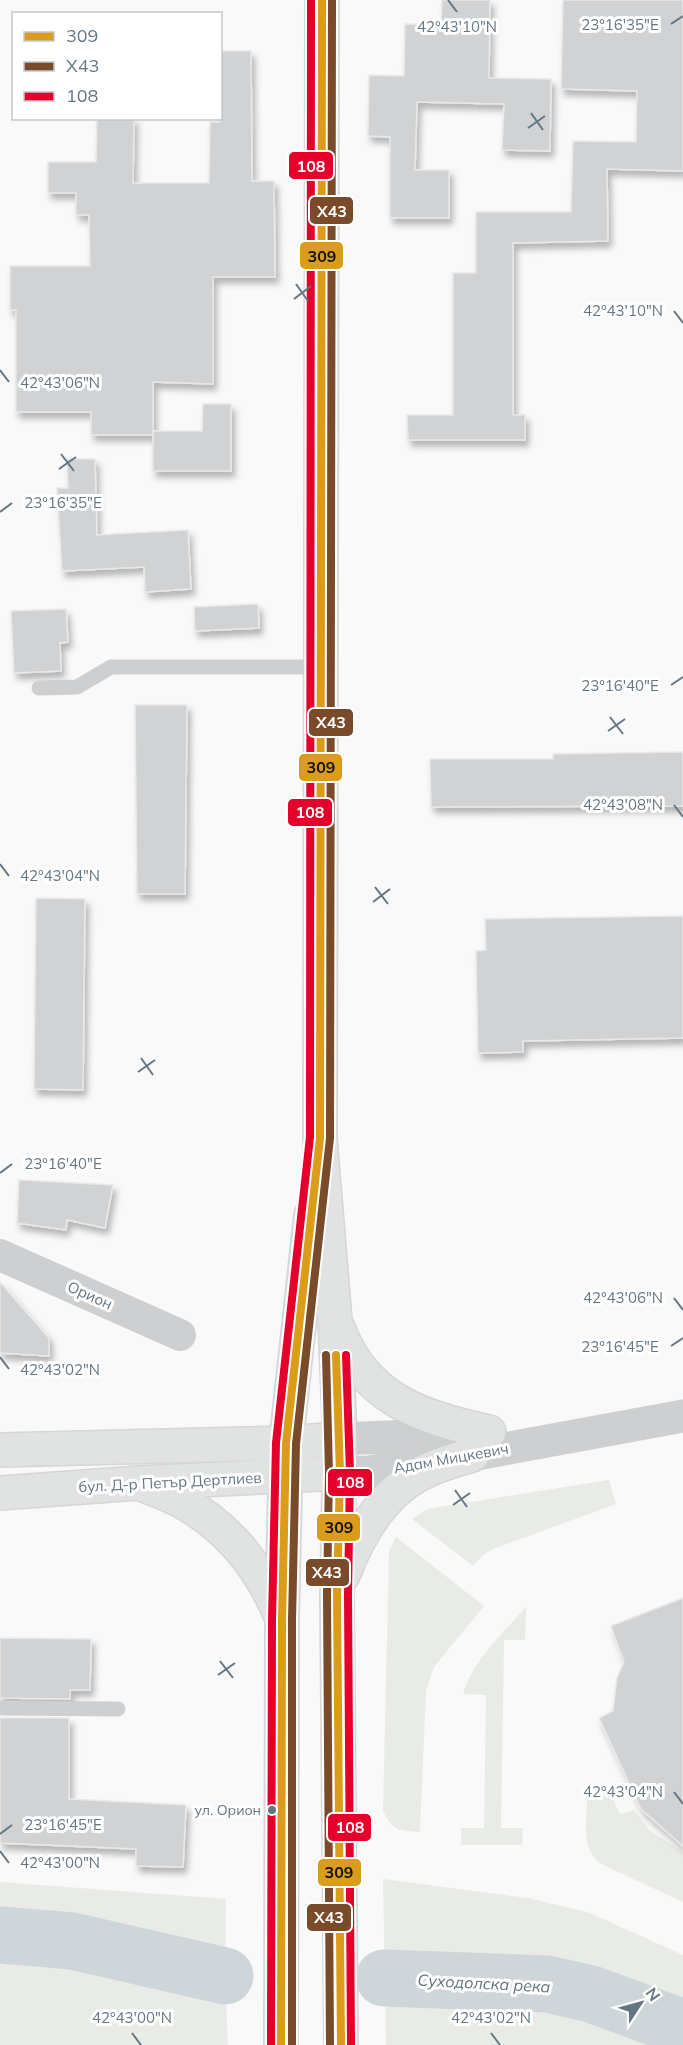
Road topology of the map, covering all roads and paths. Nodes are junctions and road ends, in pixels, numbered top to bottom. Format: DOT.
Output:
graph roads {
  1 [pos="322,0"];
  2 [pos="321,667"];
  3 [pos="39,688"];
  4 [pos="320,1138"];
  5 [pos="0,1255"];
  6 [pos="335,1321"];
  7 [pos="180,1335"];
  8 [pos="683,1416"];
  9 [pos="340,1439"];
  10 [pos="286,1443"];
  11 [pos="481,1444"];
  12 [pos="0,1450"];
  13 [pos="340,1473"];
  14 [pos="286,1477"];
  15 [pos="139,1483"];
  16 [pos="0,1493"];
  17 [pos="338,1594"];
  18 [pos="282,1620"];
  19 [pos="0,1708"];
  20 [pos="118,1709"];
  21 [pos="281,2045"];
  22 [pos="341,2045"];
  1 -- 2 [label="main road"];
  2 -- 3 [label="lane"];
  2 -- 4 [label="main road"];
  4 -- 6 [label="main road"];
  4 -- 10 [label="main road"];
  5 -- 7 [label="street, Орион"];
  6 -- 9 [label="main road"];
  6 -- 11 [label="main road"];
  8 -- 11 [label="street, Адам Мицкевич"];
  9 -- 10 [label="main road"];
  9 -- 11 [label="street, Адам Мицкевич"];
  9 -- 13 [label="main road"];
  10 -- 12 [label="main road"];
  10 -- 14 [label="main road"];
  11 -- 13 [label="street, Адам Мицкевич"];
  11 -- 17 [label="main road"];
  13 -- 14 [label="main road, бул. Д-р Петър Дертлиев"];
  13 -- 17 [label="main road"];
  14 -- 15 [label="main road, бул. Д-р Петър Дертлиев"];
  14 -- 18 [label="main road"];
  15 -- 16 [label="main road, бул. Д-р Петър Дертлиев"];
  15 -- 18 [label="main road"];
  17 -- 22 [label="main road"];
  18 -- 21 [label="main road"];
  19 -- 20 [label="lane"];
}
